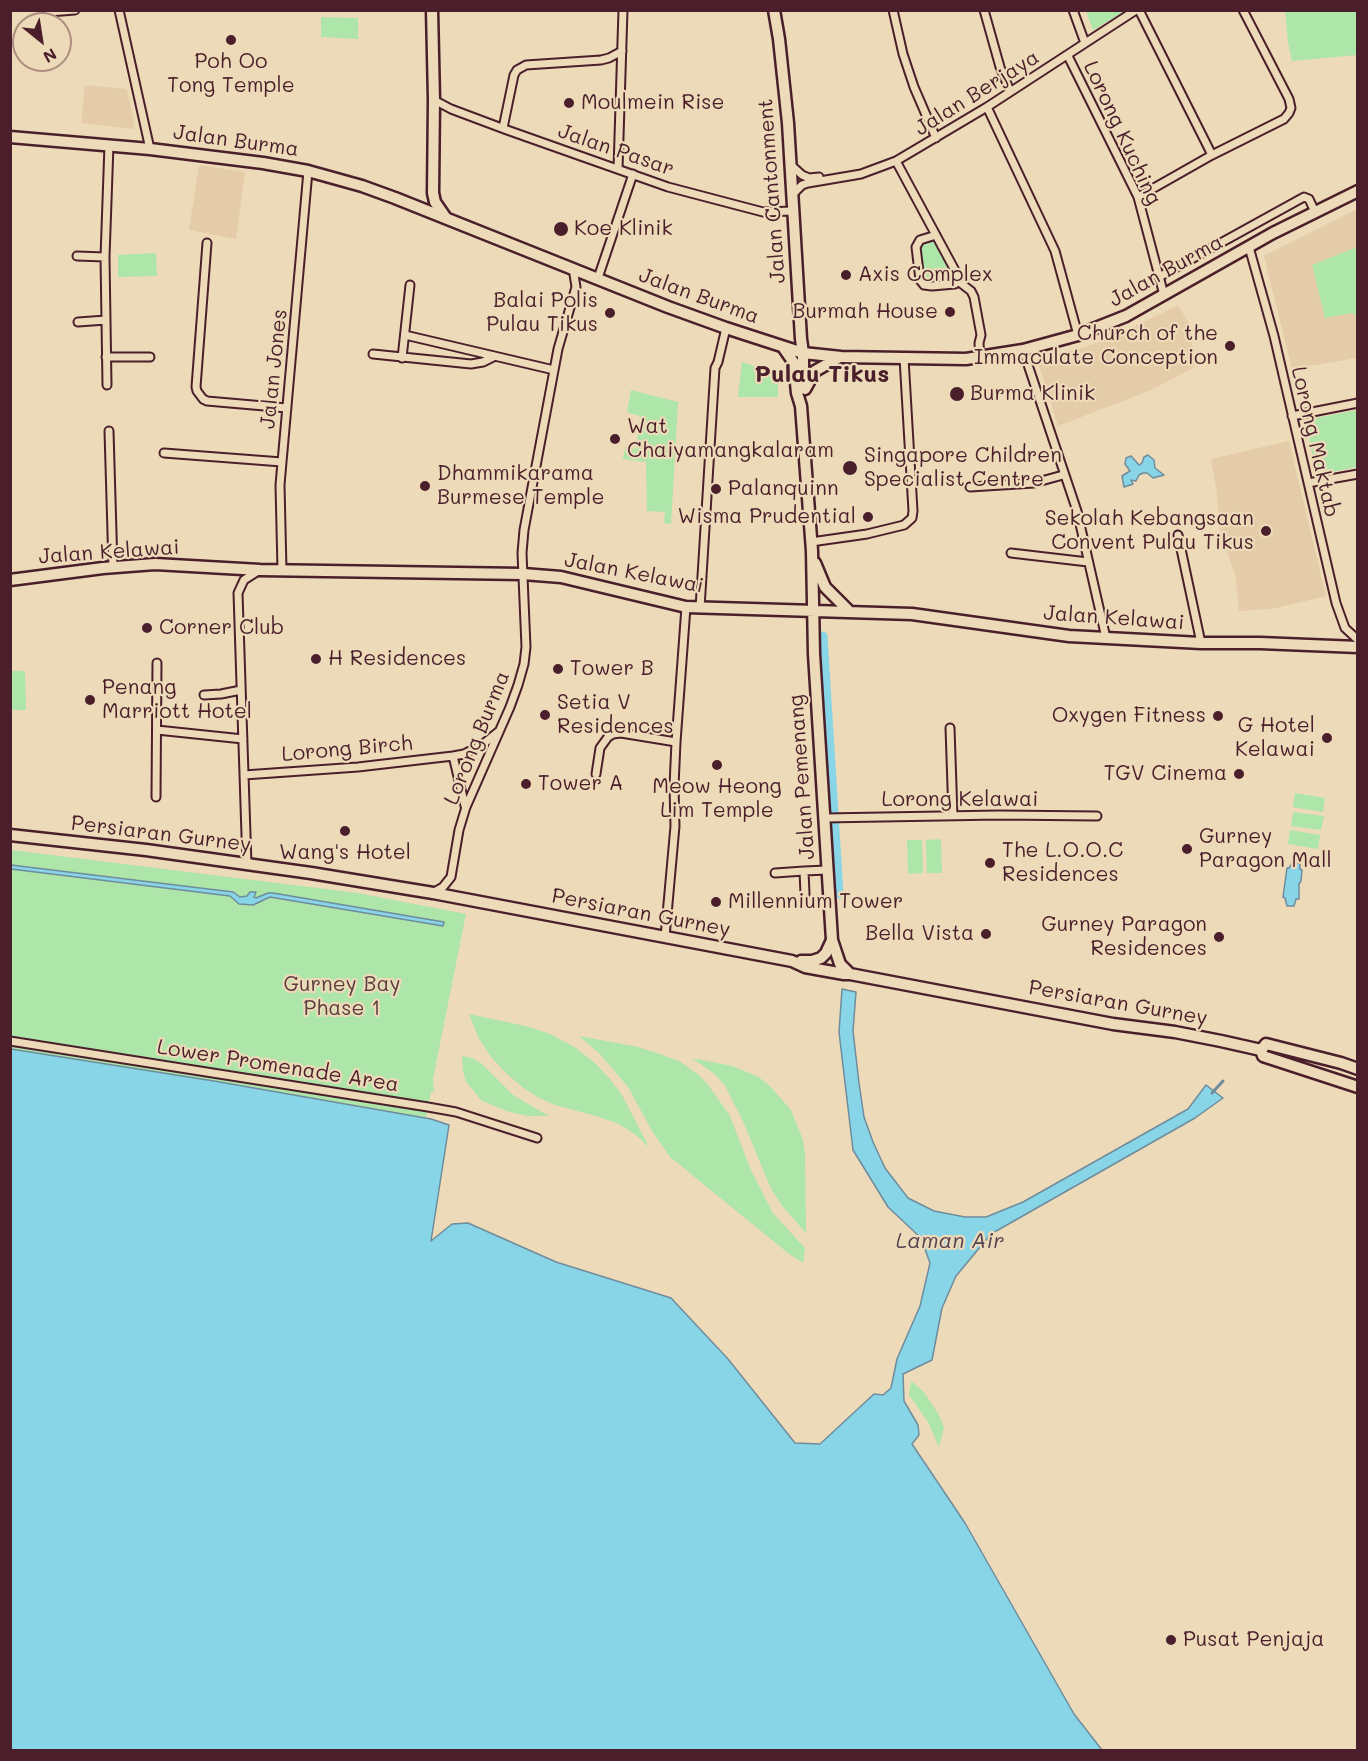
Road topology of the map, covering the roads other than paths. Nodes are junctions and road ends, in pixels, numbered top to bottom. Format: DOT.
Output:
graph roads {
  1 [pos="75,10"];
  2 [pos="119,10"];
  3 [pos="623,10"];
  4 [pos="774,10"];
  5 [pos="893,10"];
  6 [pos="984,10"];
  7 [pos="1073,10"];
  8 [pos="1137,10"];
  9 [pos="1243,10"];
  10 [pos="432,11"];
  11 [pos="49,12"];
  12 [pos="1085,43"];
  13 [pos="622,51"];
  14 [pos="1068,56"];
  15 [pos="600,60"];
  16 [pos="621,72"];
  17 [pos="1010,91"];
  18 [pos="434,100"];
  19 [pos="987,107"];
  20 [pos="503,128"];
  21 [pos="10,137"];
  22 [pos="936,138"];
  23 [pos="1206,143"];
  24 [pos="109,145"];
  25 [pos="1227,148"];
  26 [pos="150,149"];
  27 [pos="1212,155"];
  28 [pos="896,161"];
  29 [pos="790,164"];
  30 [pos="618,169"];
  31 [pos="308,171"];
  32 [pos="633,174"];
  33 [pos="825,179"];
  34 [pos="1358,191"];
  35 [pos="792,195"];
  36 [pos="1138,198"];
  37 [pos="793,211"];
  38 [pos="1315,212"];
  39 [pos="446,218"];
  40 [pos="936,235"];
  41 [pos="207,243"];
  42 [pos="1249,247"];
  43 [pos="77,256"];
  44 [pos="105,257"];
  45 [pos="573,268"];
  46 [pos="1160,277"];
  47 [pos="598,278"];
  48 [pos="958,280"];
  49 [pos="410,285"];
  50 [pos="1164,295"];
  51 [pos="105,320"];
  52 [pos="78,322"];
  53 [pos="726,328"];
  54 [pos="405,335"];
  55 [pos="1078,336"];
  56 [pos="783,347"];
  57 [pos="1023,350"];
  58 [pos="803,353"];
  59 [pos="373,354"];
  60 [pos="106,357"];
  61 [pos="150,357"];
  62 [pos="493,357"];
  63 [pos="841,357"];
  64 [pos="402,358"];
  65 [pos="904,358"];
  66 [pos="980,358"];
  67 [pos="554,370"];
  68 [pos="107,385"];
  69 [pos="803,392"];
  70 [pos="1358,403"];
  71 [pos="801,406"];
  72 [pos="287,408"];
  73 [pos="1292,416"];
  74 [pos="109,431"];
  75 [pos="164,453"];
  76 [pos="282,462"];
  77 [pos="1358,474"];
  78 [pos="1063,475"];
  79 [pos="1308,483"];
  80 [pos="970,487"];
  81 [pos="1178,535"];
  82 [pos="811,547"];
  83 [pos="1011,553"];
  84 [pos="1088,562"];
  85 [pos="113,567"];
  86 [pos="260,570"];
  87 [pos="282,570"];
  88 [pos="523,574"];
  89 [pos="10,580"];
  90 [pos="686,607"];
  91 [pos="700,608"];
  92 [pos="813,611"];
  93 [pos="849,611"];
  94 [pos="1106,638"];
  95 [pos="1358,640"];
  96 [pos="1202,643"];
  97 [pos="1358,647"];
  98 [pos="157,663"];
  99 [pos="241,690"];
  100 [pos="204,695"];
  101 [pos="950,728"];
  102 [pos="157,729"];
  103 [pos="500,731"];
  104 [pos="243,739"];
  105 [pos="676,742"];
  106 [pos="453,756"];
  107 [pos="596,774"];
  108 [pos="244,775"];
  109 [pos="156,797"];
  110 [pos="466,807"];
  111 [pos="953,816"];
  112 [pos="1097,816"];
  113 [pos="832,817"];
  114 [pos="10,835"];
  115 [pos="247,865"];
  116 [pos="827,870"];
  117 [pos="804,871"];
  118 [pos="775,873"];
  119 [pos="433,893"];
  120 [pos="805,894"];
  121 [pos="665,937"];
  122 [pos="832,940"];
  123 [pos="792,961"];
  124 [pos="850,974"];
  125 [pos="10,1041"];
  126 [pos="1261,1050"];
  127 [pos="1341,1063"];
  128 [pos="1358,1069"];
  129 [pos="1336,1080"];
  130 [pos="1358,1088"];
  131 [pos="537,1138"];
  1 -- 11 [label="street"];
  2 -- 26 [label="street"];
  3 -- 13 [label="street"];
  4 -- 29 [label="main road, Jalan Cantonment"];
  5 -- 22 [label="street"];
  6 -- 17 [label="street"];
  7 -- 12 [label="street"];
  8 -- 12 [label="street, Jalan Berjaya"];
  8 -- 23 [label="street"];
  9 -- 25 [label="street"];
  10 -- 18 [label="main road"];
  12 -- 14 [label="street, Jalan Berjaya"];
  13 -- 15 [label="street"];
  13 -- 16 [label="street"];
  14 -- 17 [label="street, Jalan Berjaya"];
  14 -- 36 [label="street, Lorong Kuching"];
  15 -- 16 [label="street"];
  15 -- 20 [label="street"];
  16 -- 30 [label="street"];
  17 -- 19 [label="street, Jalan Berjaya"];
  18 -- 20 [label="street, Jalan Pasar"];
  18 -- 39 [label="main road"];
  19 -- 22 [label="street, Jalan Berjaya"];
  19 -- 55 [label="street"];
  20 -- 30 [label="street, Jalan Pasar"];
  21 -- 24 [label="main road, Jalan Burma"];
  22 -- 28 [label="street, Jalan Berjaya"];
  23 -- 25 [label="street"];
  23 -- 27 [label="street"];
  24 -- 26 [label="main road, Jalan Burma"];
  24 -- 44 [label="street"];
  25 -- 27 [label="street"];
  26 -- 31 [label="main road, Jalan Burma"];
  27 -- 36 [label="street"];
  28 -- 33 [label="street, Jalan Berjaya"];
  28 -- 40 [label="street"];
  29 -- 33 [label="street, Jalan Berjaya"];
  29 -- 35 [label="main road, Jalan Cantonment"];
  30 -- 32 [label="street, Jalan Pasar"];
  31 -- 39 [label="main road, Jalan Burma"];
  31 -- 72 [label="street, Jalan Jones"];
  32 -- 37 [label="street, Jalan Pasar"];
  32 -- 47 [label="street"];
  33 -- 35 [label="street, Jalan Berjaya"];
  34 -- 38 [label="main road, Jalan Burma"];
  35 -- 37 [label="main road, Jalan Cantonment"];
  36 -- 46 [label="street, Lorong Kuching"];
  37 -- 58 [label="main road, Jalan Cantonment"];
  38 -- 42 [label="main road, Jalan Burma"];
  38 -- 46 [label="street"];
  39 -- 45 [label="main road, Jalan Burma"];
  40 -- 48 [label="street"];
  40 -- 48 [label="street"];
  41 -- 72 [label="street"];
  42 -- 50 [label="main road, Jalan Burma"];
  42 -- 73 [label="street, Lorong Maktab"];
  43 -- 44 [label="street"];
  44 -- 51 [label="street"];
  45 -- 47 [label="main road, Jalan Burma"];
  45 -- 67 [label="street, Lorong Burma"];
  46 -- 50 [label="street, Lorong Kuching"];
  47 -- 53 [label="main road, Jalan Burma"];
  48 -- 66 [label="street"];
  49 -- 54 [label="street"];
  50 -- 55 [label="main road, Jalan Burma"];
  51 -- 52 [label="street"];
  51 -- 60 [label="street"];
  53 -- 56 [label="main road, Jalan Burma"];
  53 -- 91 [label="street"];
  54 -- 62 [label="street"];
  54 -- 64 [label="street"];
  55 -- 57 [label="main road, Jalan Burma"];
  56 -- 58 [label="main road, Jalan Burma"];
  56 -- 71 [label="main road, Jalan Cantonment"];
  57 -- 66 [label="main road, Jalan Burma"];
  57 -- 78 [label="street"];
  58 -- 63 [label="main road, Jalan Burma"];
  58 -- 69 [label="main road, Jalan Cantonment"];
  59 -- 64 [label="street"];
  60 -- 61 [label="street"];
  60 -- 68 [label="street"];
  62 -- 64 [label="street"];
  62 -- 67 [label="street"];
  63 -- 65 [label="main road, Jalan Burma"];
  63 -- 69 [label="main road"];
  65 -- 66 [label="main road, Jalan Burma"];
  65 -- 82 [label="street"];
  67 -- 88 [label="street, Lorong Burma"];
  69 -- 71 [label="main road, Jalan Cantonment"];
  70 -- 73 [label="street"];
  71 -- 82 [label="main road, Jalan Cantonment"];
  72 -- 76 [label="street, Jalan Jones"];
  73 -- 79 [label="street, Lorong Maktab"];
  74 -- 85 [label="street"];
  75 -- 76 [label="street"];
  76 -- 87 [label="street, Jalan Jones"];
  77 -- 79 [label="street"];
  78 -- 80 [label="street"];
  78 -- 84 [label="street"];
  79 -- 95 [label="street, Lorong Maktab"];
  81 -- 96 [label="street"];
  82 -- 92 [label="main road, Jalan Cantonment"];
  82 -- 93 [label="main road"];
  83 -- 84 [label="street"];
  84 -- 94 [label="street"];
  85 -- 86 [label="main road, Jalan Kelawai"];
  85 -- 89 [label="main road, Jalan Kelawai"];
  86 -- 87 [label="main road, Jalan Kelawai"];
  86 -- 99 [label="street"];
  87 -- 88 [label="main road, Jalan Kelawai"];
  88 -- 90 [label="main road, Jalan Kelawai"];
  88 -- 103 [label="street, Lorong Burma"];
  90 -- 91 [label="main road, Jalan Kelawai"];
  90 -- 105 [label="street"];
  91 -- 92 [label="main road, Jalan Kelawai"];
  92 -- 93 [label="main road, Jalan Kelawai"];
  92 -- 113 [label="main road, Jalan Pemenang"];
  93 -- 94 [label="main road, Jalan Kelawai"];
  94 -- 96 [label="main road, Jalan Kelawai"];
  96 -- 97 [label="main road, Jalan Kelawai"];
  98 -- 102 [label="street"];
  99 -- 100 [label="street"];
  99 -- 104 [label="street"];
  101 -- 111 [label="street"];
  102 -- 104 [label="street"];
  102 -- 109 [label="street"];
  103 -- 106 [label="street, Lorong Birch"];
  103 -- 110 [label="street, Lorong Burma"];
  104 -- 108 [label="street"];
  105 -- 107 [label="street"];
  105 -- 121 [label="street"];
  106 -- 108 [label="street, Lorong Birch"];
  106 -- 110 [label="street"];
  108 -- 115 [label="street"];
  110 -- 119 [label="street, Lorong Burma"];
  111 -- 112 [label="street, Lorong Kelawai"];
  111 -- 113 [label="street, Lorong Kelawai"];
  113 -- 116 [label="main road, Jalan Pemenang"];
  114 -- 115 [label="main road, Persiaran Gurney"];
  115 -- 119 [label="main road, Persiaran Gurney"];
  116 -- 117 [label="street"];
  116 -- 122 [label="main road, Jalan Pemenang"];
  117 -- 118 [label="street"];
  117 -- 120 [label="street"];
  119 -- 121 [label="main road, Persiaran Gurney"];
  121 -- 123 [label="main road, Persiaran Gurney"];
  122 -- 123 [label="main road"];
  122 -- 124 [label="main road, Jalan Pemenang"];
  123 -- 124 [label="main road, Persiaran Gurney"];
  124 -- 126 [label="main road, Persiaran Gurney"];
  125 -- 131 [label="street, Lower Promenade Area"];
  126 -- 127 [label="main road, Persiaran Gurney"];
  126 -- 129 [label="main road, Persiaran Gurney"];
  127 -- 128 [label="main road, Persiaran Gurney"];
  127 -- 129 [label="main road"];
  129 -- 130 [label="main road, Persiaran Gurney"];
}
